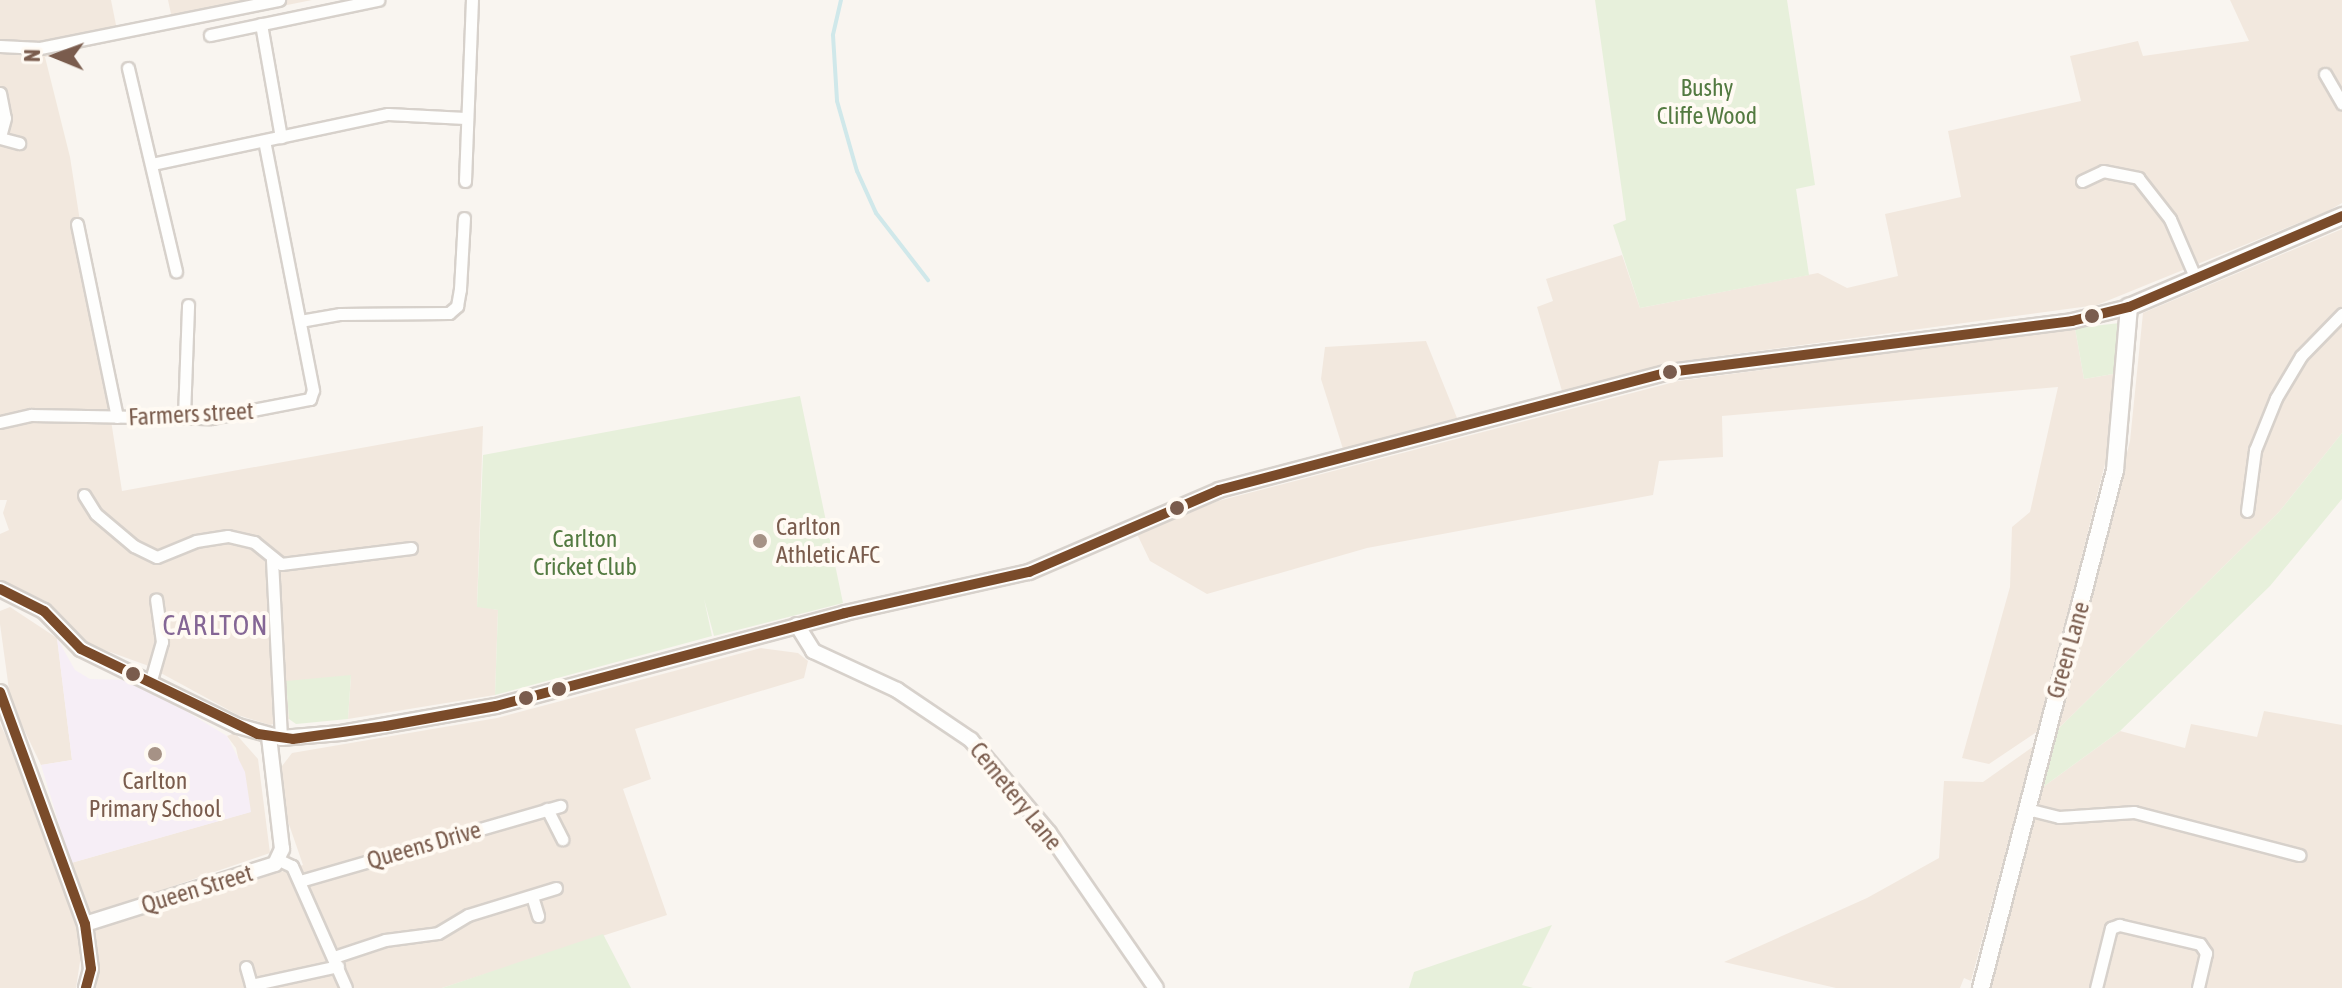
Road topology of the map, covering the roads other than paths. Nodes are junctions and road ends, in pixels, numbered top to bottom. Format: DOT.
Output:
graph roads {
  1 [pos="279,0"];
  2 [pos="378,0"];
  3 [pos="472,0"];
  4 [pos="261,24"];
  5 [pos="210,35"];
  6 [pos="0,46"];
  7 [pos="128,68"];
  8 [pos="2325,74"];
  9 [pos="0,93"];
  10 [pos="2342,104"];
  11 [pos="465,118"];
  12 [pos="281,137"];
  13 [pos="0,138"];
  14 [pos="264,141"];
  15 [pos="19,143"];
  16 [pos="152,164"];
  17 [pos="465,181"];
  18 [pos="2082,181"];
  19 [pos="2342,216"];
  20 [pos="464,218"];
  21 [pos="77,224"];
  22 [pos="176,271"];
  23 [pos="2196,279"];
  24 [pos="188,305"];
  25 [pos="2129,307"];
  26 [pos="2342,314"];
  27 [pos="300,321"];
  28 [pos="184,416"];
  29 [pos="117,417"];
  30 [pos="0,422"];
  31 [pos="2248,489"];
  32 [pos="2263,490"];
  33 [pos="84,495"];
  34 [pos="2247,511"];
  35 [pos="96,514"];
  36 [pos="86,523"];
  37 [pos="411,548"];
  38 [pos="272,560"];
  39 [pos="0,589"];
  40 [pos="156,599"];
  41 [pos="797,625"];
  42 [pos="151,680"];
  43 [pos="0,692"];
  44 [pos="275,738"];
  45 [pos="2028,802"];
  46 [pos="560,806"];
  47 [pos="547,809"];
  48 [pos="562,839"];
  49 [pos="2299,855"];
  50 [pos="279,860"];
  51 [pos="300,881"];
  52 [pos="556,888"];
  53 [pos="532,896"];
  54 [pos="538,916"];
  55 [pos="85,924"];
  56 [pos="336,961"];
  57 [pos="246,967"];
  58 [pos="86,988"];
  59 [pos="346,988"];
  60 [pos="1156,988"];
  61 [pos="1981,988"];
  62 [pos="2096,988"];
  63 [pos="2198,988"];
  1 -- 6 [label="street"];
  2 -- 4 [label="street"];
  3 -- 11 [label="street"];
  4 -- 5 [label="street"];
  4 -- 12 [label="street"];
  7 -- 16 [label="street"];
  8 -- 10 [label="street"];
  9 -- 13 [label="street"];
  11 -- 12 [label="street"];
  11 -- 17 [label="street"];
  12 -- 14 [label="street"];
  13 -- 15 [label="street"];
  14 -- 16 [label="street"];
  14 -- 27 [label="street, Farmers street"];
  16 -- 22 [label="street"];
  18 -- 23 [label="street"];
  19 -- 23 [label="main road"];
  20 -- 27 [label="street"];
  21 -- 29 [label="street"];
  23 -- 25 [label="main road"];
  24 -- 28 [label="street"];
  25 -- 41 [label="street"];
  25 -- 45 [label="main road, Green Lane"];
  26 -- 31 [label="street"];
  27 -- 28 [label="street, Farmers street"];
  28 -- 29 [label="street, Farmers street"];
  29 -- 30 [label="street, Farmers street"];
  31 -- 32 [label="street"];
  31 -- 34 [label="street"];
  33 -- 35 [label="street"];
  35 -- 36 [label="street"];
  35 -- 38 [label="street"];
  37 -- 38 [label="street"];
  38 -- 44 [label="street"];
  39 -- 42 [label="street"];
  40 -- 42 [label="street"];
  41 -- 44 [label="street"];
  41 -- 60 [label="street, Cemetery Lane"];
  42 -- 44 [label="street"];
  43 -- 55 [label="street"];
  44 -- 50 [label="street, Queen Street"];
  45 -- 49 [label="street"];
  45 -- 61 [label="main road, Green Lane"];
  46 -- 47 [label="street, Queens Drive"];
  47 -- 48 [label="street"];
  47 -- 51 [label="street, Queens Drive"];
  50 -- 51 [label="street"];
  50 -- 55 [label="street, Queen Street"];
  51 -- 56 [label="street"];
  52 -- 53 [label="street"];
  53 -- 54 [label="street"];
  53 -- 56 [label="street"];
  55 -- 58 [label="street"];
  56 -- 57 [label="street"];
  56 -- 59 [label="street"];
  62 -- 63 [label="street"];
}
